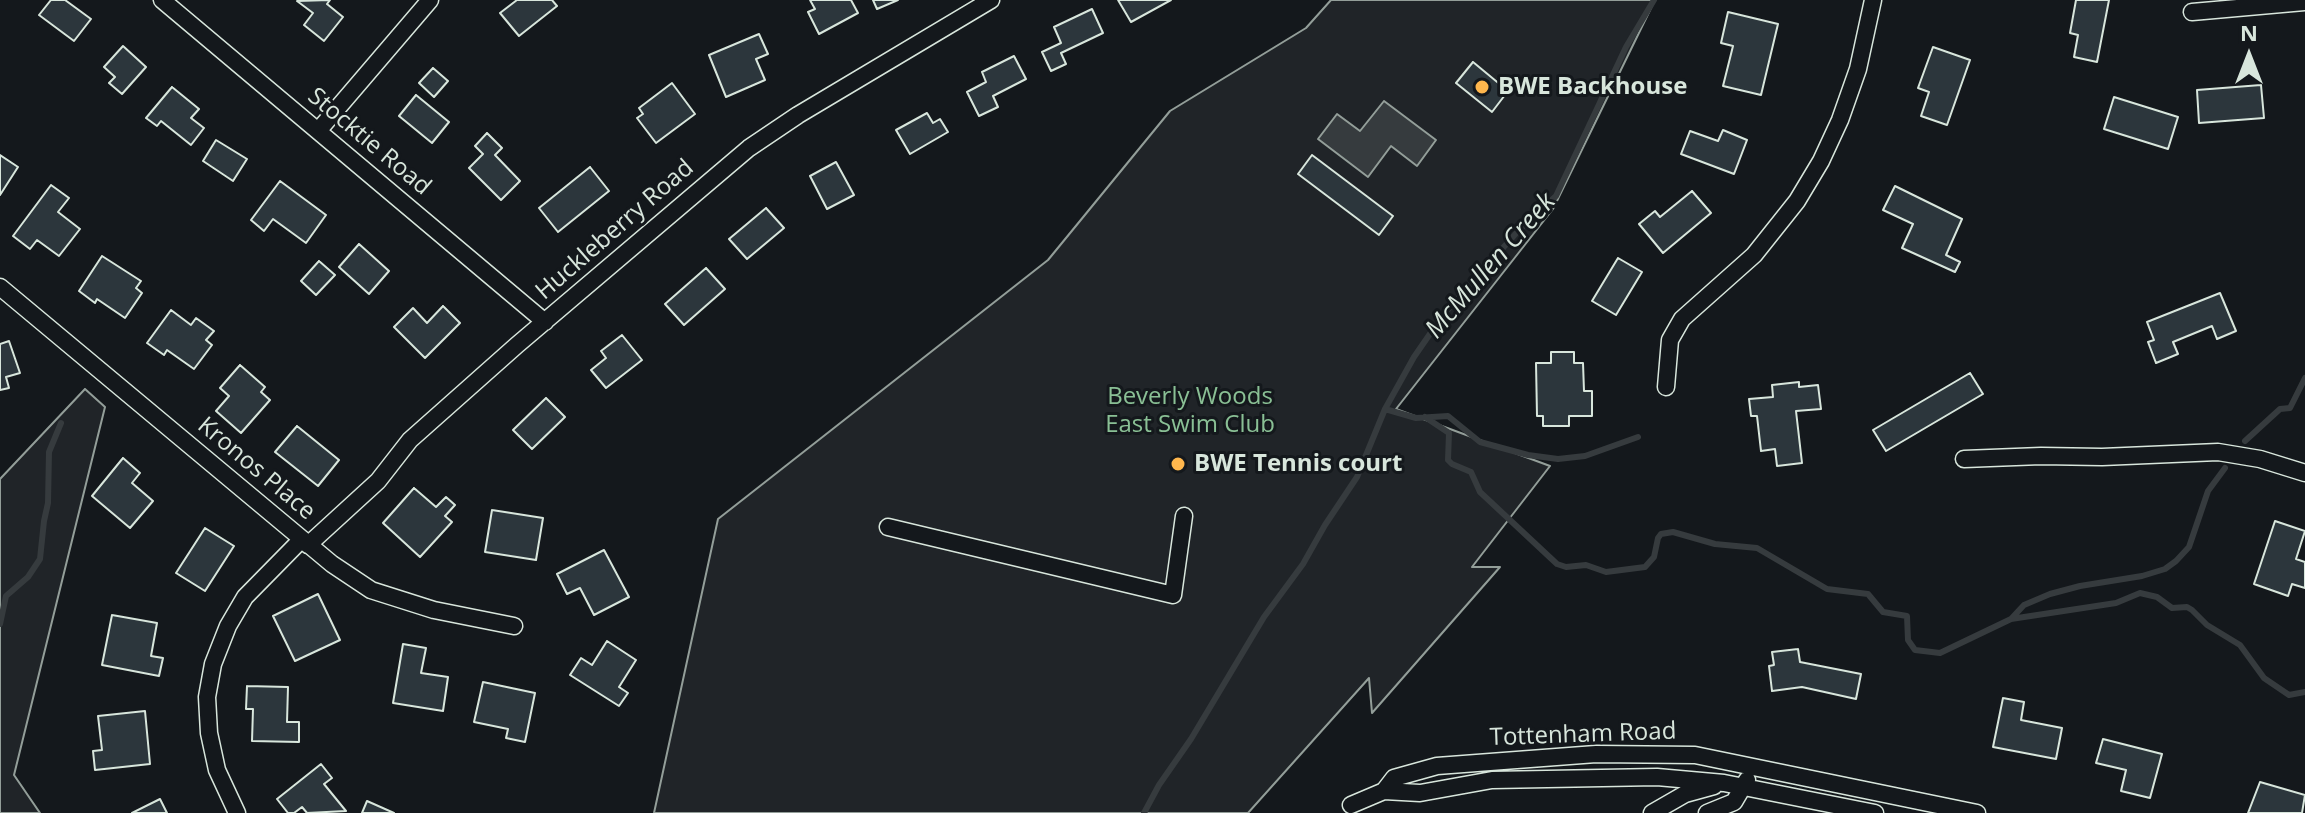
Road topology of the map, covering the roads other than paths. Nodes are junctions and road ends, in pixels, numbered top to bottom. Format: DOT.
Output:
graph roads {
  1 [pos="162,0"];
  2 [pos="430,0"];
  3 [pos="991,0"];
  4 [pos="1873,0"];
  5 [pos="2305,2"];
  6 [pos="2192,12"];
  7 [pos="318,131"];
  8 [pos="0,287"];
  9 [pos="545,322"];
  10 [pos="1666,387"];
  11 [pos="1964,459"];
  12 [pos="2305,473"];
  13 [pos="1184,516"];
  14 [pos="888,527"];
  15 [pos="305,542"];
  16 [pos="514,626"];
  17 [pos="1742,764"];
  18 [pos="1724,783"];
  19 [pos="1745,787"];
  20 [pos="1384,791"];
  21 [pos="1351,805"];
  22 [pos="237,813"];
  23 [pos="1652,813"];
  24 [pos="1707,813"];
  25 [pos="1875,813"];
  26 [pos="1977,813"];
  1 -- 7 [label="street, Stocktie Road"];
  2 -- 7 [label="street"];
  3 -- 9 [label="street, Huckleberry Road"];
  4 -- 10 [label="street"];
  5 -- 6 [label="street"];
  7 -- 9 [label="street, Stocktie Road"];
  8 -- 15 [label="street, Kronos Place"];
  9 -- 15 [label="street, Huckleberry Road"];
  11 -- 12 [label="street"];
  13 -- 14 [label="street"];
  15 -- 16 [label="street, Kronos Place"];
  15 -- 22 [label="street, Huckleberry Road"];
  17 -- 18 [label="street"];
  17 -- 19 [label="street"];
  17 -- 20 [label="street, Tottenham Road"];
  17 -- 26 [label="street, Tottenham Road"];
  18 -- 19 [label="street, Tottenham Road"];
  18 -- 20 [label="street, Tottenham Road"];
  18 -- 23 [label="street"];
  19 -- 24 [label="street"];
  19 -- 25 [label="street, Tottenham Road"];
  20 -- 21 [label="street, Tottenham Road"];
}
